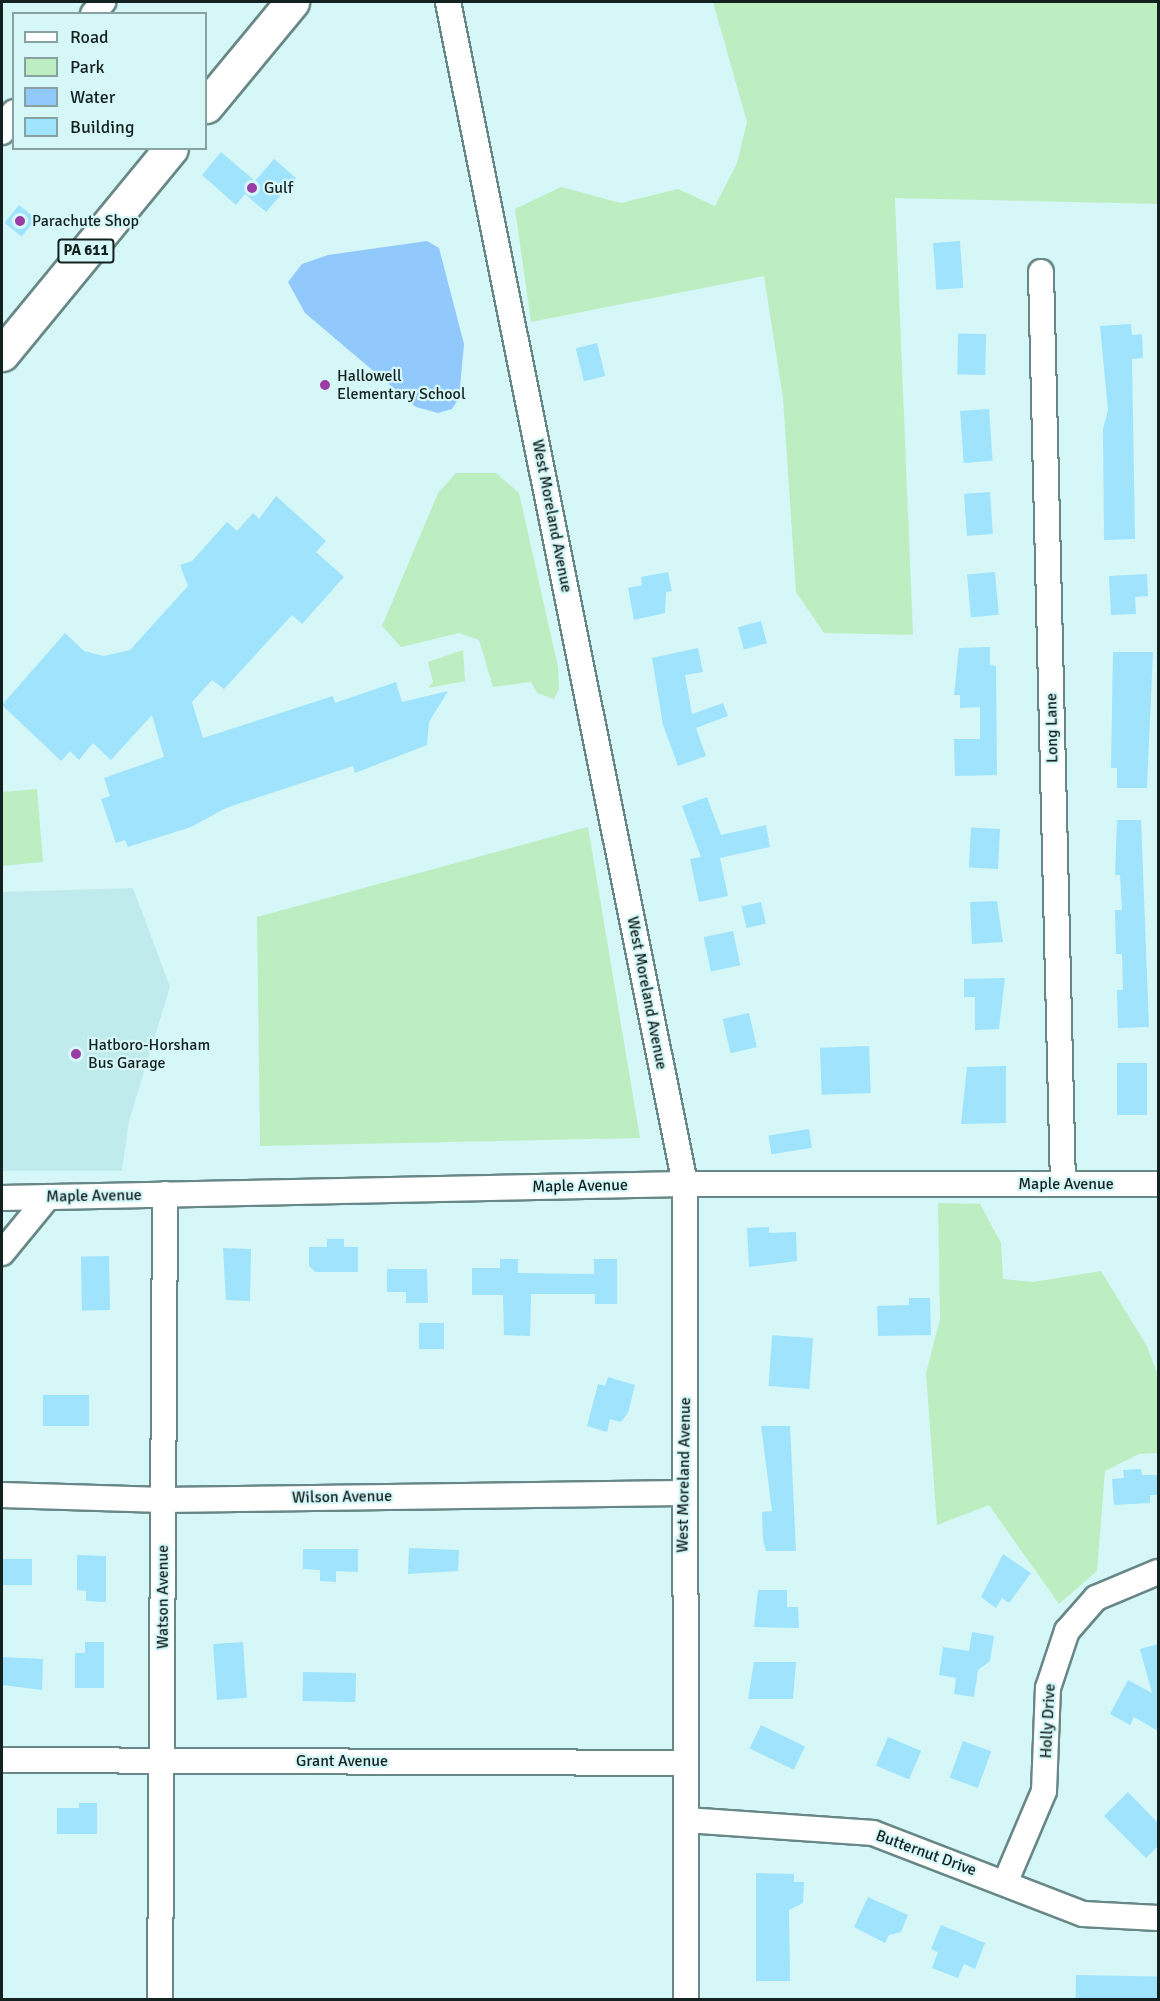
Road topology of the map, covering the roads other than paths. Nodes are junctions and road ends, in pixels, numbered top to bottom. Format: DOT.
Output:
graph roads {
  1 [pos="292,2"];
  2 [pos="448,2"];
  3 [pos="207,105"];
  4 [pos="12,115"];
  5 [pos="2,132"];
  6 [pos="169,150"];
  7 [pos="1041,272"];
  8 [pos="2,354"];
  9 [pos="685,1184"];
  10 [pos="1063,1184"];
  11 [pos="1158,1184"];
  12 [pos="165,1194"];
  13 [pos="48,1197"];
  14 [pos="2,1198"];
  15 [pos="2,1253"];
  16 [pos="682,1493"];
  17 [pos="2,1495"];
  18 [pos="163,1500"];
  19 [pos="1158,1572"];
  20 [pos="2,1760"];
  21 [pos="162,1760"];
  22 [pos="683,1763"];
  23 [pos="687,1820"];
  24 [pos="1005,1883"];
  25 [pos="1158,1918"];
  26 [pos="160,2000"];
  27 [pos="686,2000"];
  1 -- 3 [label="highway"];
  2 -- 9 [label="street, West Moreland Avenue"];
  4 -- 5 [label="street"];
  6 -- 8 [label="highway, PA 611"];
  7 -- 10 [label="street, Long Lane"];
  9 -- 10 [label="street, Maple Avenue"];
  9 -- 12 [label="street, Maple Avenue"];
  9 -- 16 [label="street, West Moreland Avenue"];
  10 -- 11 [label="street, Maple Avenue"];
  12 -- 13 [label="street, Maple Avenue"];
  12 -- 18 [label="street, Watson Avenue"];
  13 -- 14 [label="street, Maple Avenue"];
  13 -- 15 [label="street"];
  16 -- 18 [label="street, Wilson Avenue"];
  16 -- 22 [label="street, West Moreland Avenue"];
  17 -- 18 [label="street, Wilson Avenue"];
  18 -- 21 [label="street, Watson Avenue"];
  19 -- 24 [label="street, Holly Drive"];
  20 -- 21 [label="street, Grant Avenue"];
  21 -- 22 [label="street, Grant Avenue"];
  21 -- 26 [label="street, Watson Avenue"];
  22 -- 23 [label="street, West Moreland Avenue"];
  23 -- 24 [label="street, Butternut Drive"];
  23 -- 27 [label="street, West Moreland Avenue"];
  24 -- 25 [label="street, Butternut Drive"];
}
